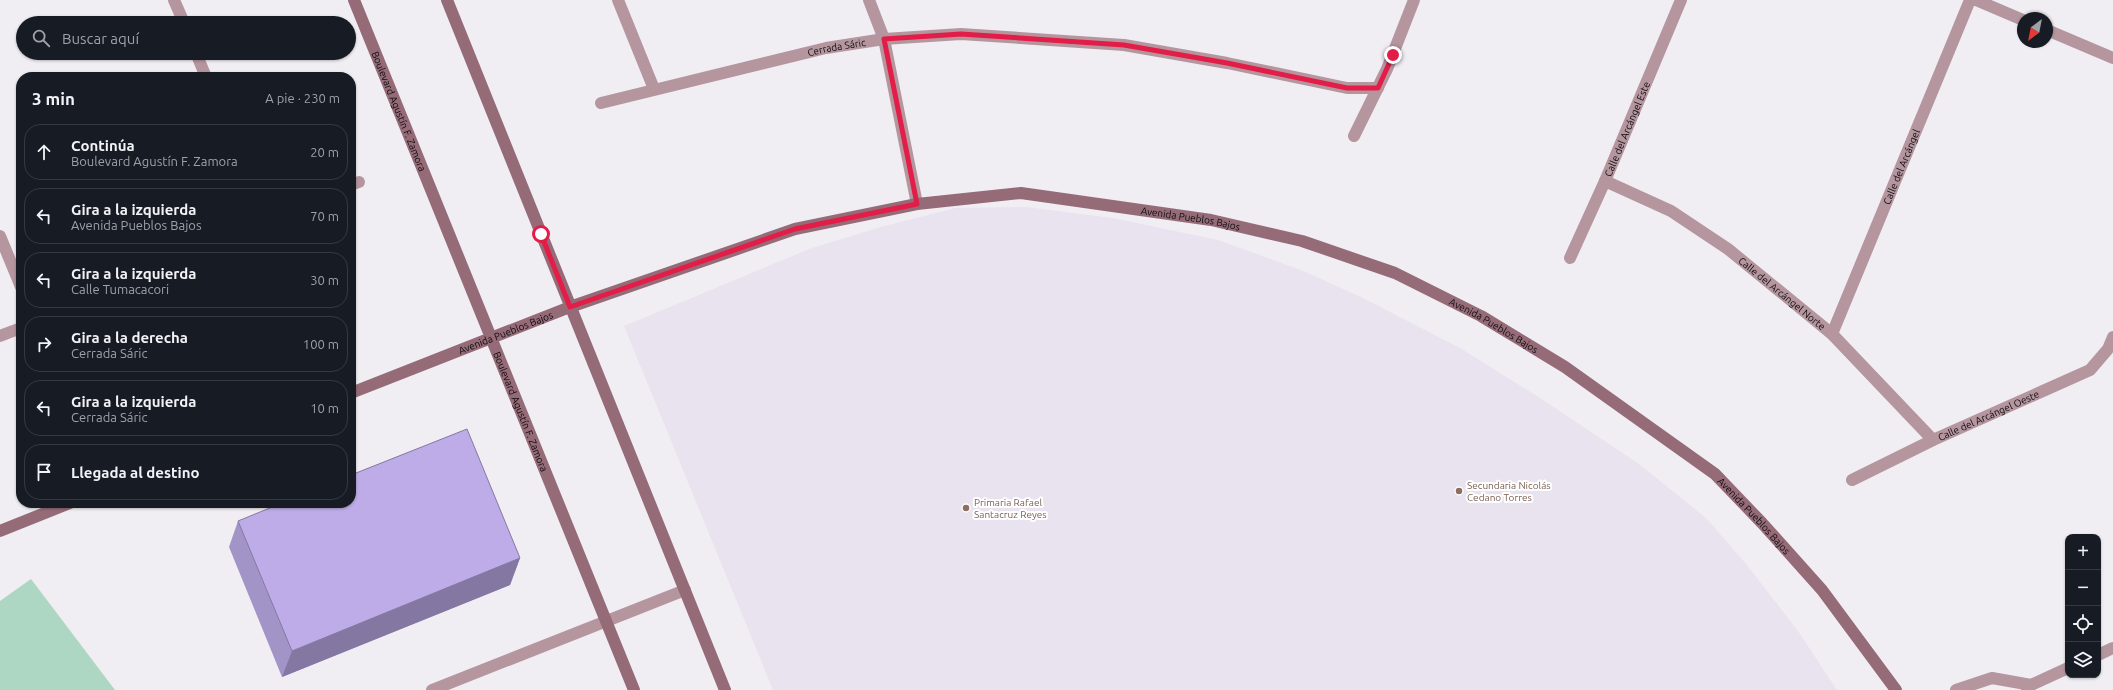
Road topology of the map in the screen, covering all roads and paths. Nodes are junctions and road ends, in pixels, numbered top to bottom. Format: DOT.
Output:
graph roads {
  1 [pos="174,0"];
  2 [pos="354,0"];
  3 [pos="447,0"];
  4 [pos="618,0"];
  5 [pos="869,0"];
  6 [pos="1414,0"];
  7 [pos="1681,0"];
  8 [pos="1970,0"];
  9 [pos="1976,0"];
  10 [pos="181,16"];
  11 [pos="2017,17"];
  12 [pos="2053,33"];
  13 [pos="884,39"];
  14 [pos="2113,58"];
  15 [pos="199,60"];
  16 [pos="204,72"];
  17 [pos="1378,88"];
  18 [pos="654,89"];
  19 [pos="601,103"];
  20 [pos="1354,136"];
  21 [pos="1606,181"];
  22 [pos="917,204"];
  23 [pos="0,236"];
  24 [pos="1570,258"];
  25 [pos="16,275"];
  26 [pos="570,307"];
  27 [pos="16,330"];
  28 [pos="1832,334"];
  29 [pos="0,336"];
  30 [pos="2113,337"];
  31 [pos="491,339"];
  32 [pos="356,392"];
  33 [pos="1933,440"];
  34 [pos="1852,480"];
  35 [pos="57,508"];
  36 [pos="0,530"];
  37 [pos="685,590"];
  38 [pos="606,620"];
  39 [pos="2113,648"];
  40 [pos="2101,654"];
  41 [pos="2065,669"];
  42 [pos="2029,687"];
  43 [pos="432,690"];
  44 [pos="634,690"];
  45 [pos="725,690"];
  46 [pos="1896,690"];
  47 [pos="1956,690"];
  1 -- 10 [label="street"];
  2 -- 31 [label="street, Boulevard Agustín F. Zamora"];
  3 -- 26 [label="street"];
  4 -- 18 [label="street"];
  5 -- 13 [label="street"];
  6 -- 17 [label="street"];
  7 -- 21 [label="street, Calle del Arcángel Este"];
  8 -- 28 [label="street, Calle del Arcángel"];
  9 -- 11 [label="street"];
  12 -- 14 [label="street"];
  13 -- 17 [label="street, Cerrada Sáric"];
  13 -- 18 [label="street, Cerrada Sáric"];
  13 -- 22 [label="street"];
  15 -- 16 [label="street"];
  17 -- 20 [label="street"];
  18 -- 19 [label="street, Cerrada Sáric"];
  21 -- 24 [label="street, Calle del Arcángel Este"];
  21 -- 28 [label="street, Calle del Arcángel Norte"];
  22 -- 26 [label="street, Avenida Pueblos Bajos"];
  22 -- 46 [label="street, Avenida Pueblos Bajos"];
  23 -- 25 [label="street"];
  26 -- 31 [label="street, Avenida Pueblos Bajos"];
  26 -- 37 [label="street"];
  27 -- 29 [label="street"];
  28 -- 33 [label="street, Calle del Arcángel Norte"];
  30 -- 33 [label="street, Calle del Arcángel Oeste"];
  31 -- 32 [label="street, Avenida Pueblos Bajos"];
  31 -- 38 [label="street, Boulevard Agustín F. Zamora"];
  33 -- 34 [label="street, Calle del Arcángel Oeste"];
  35 -- 36 [label="street"];
  37 -- 38 [label="street"];
  37 -- 45 [label="street"];
  38 -- 43 [label="street"];
  38 -- 44 [label="street, Boulevard Agustín F. Zamora"];
  39 -- 40 [label="street"];
  41 -- 42 [label="street"];
  42 -- 47 [label="street"];
}
